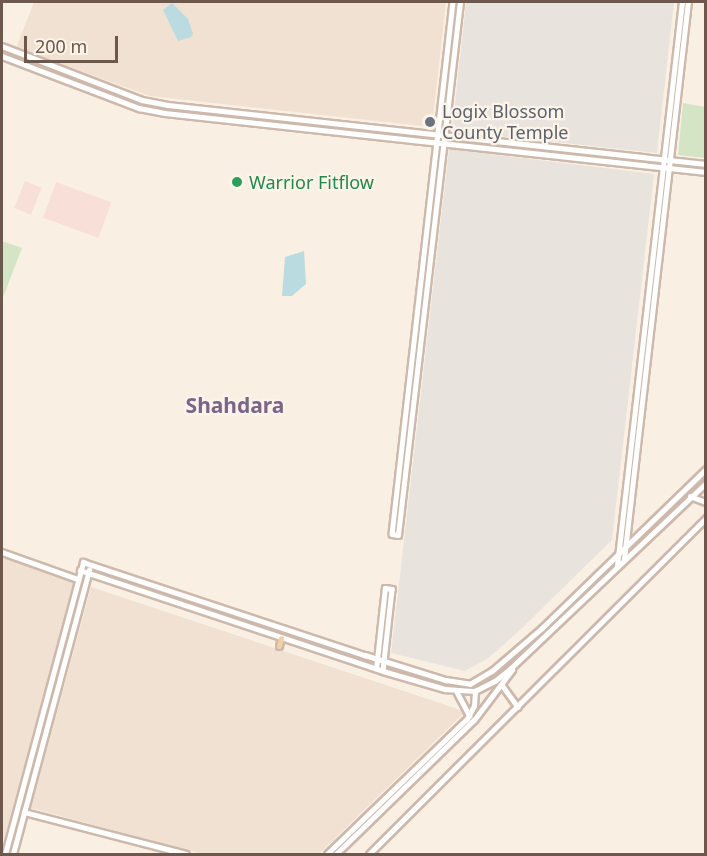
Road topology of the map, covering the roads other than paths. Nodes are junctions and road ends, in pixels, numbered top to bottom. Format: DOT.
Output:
graph roads {
  1 [pos="453,2"];
  2 [pos="459,2"];
  3 [pos="682,2"];
  4 [pos="688,2"];
  5 [pos="2,46"];
  6 [pos="2,56"];
  7 [pos="440,134"];
  8 [pos="446,135"];
  9 [pos="438,142"];
  10 [pos="445,143"];
  11 [pos="667,159"];
  12 [pos="705,164"];
  13 [pos="666,168"];
  14 [pos="705,172"];
  15 [pos="705,469"];
  16 [pos="705,483"];
  17 [pos="690,496"];
  18 [pos="705,502"];
  19 [pos="705,518"];
  20 [pos="625,545"];
  21 [pos="2,552"];
  22 [pos="619,552"];
  23 [pos="624,560"];
  24 [pos="90,565"];
  25 [pos="617,566"];
  26 [pos="81,570"];
  27 [pos="88,573"];
  28 [pos="78,579"];
  29 [pos="281,638"];
  30 [pos="279,646"];
  31 [pos="377,658"];
  32 [pos="384,661"];
  33 [pos="517,663"];
  34 [pos="380,670"];
  35 [pos="377,678"];
  36 [pos="502,685"];
  37 [pos="475,691"];
  38 [pos="457,692"];
  39 [pos="516,705"];
  40 [pos="470,716"];
  41 [pos="24,812"];
  42 [pos="5,855"];
  43 [pos="13,855"];
  44 [pos="186,855"];
  45 [pos="327,855"];
  46 [pos="336,855"];
  47 [pos="369,855"];
  1 -- 7 [label="street"];
  2 -- 8 [label="street"];
  3 -- 11 [label="street"];
  4 -- 11 [label="street"];
  5 -- 7 [label="street"];
  6 -- 9 [label="street"];
  7 -- 8 [label="street"];
  7 -- 9 [label="street"];
  8 -- 10 [label="street"];
  8 -- 11 [label="street"];
  9 -- 10 [label="street"];
  9 -- 10 [label="street"];
  10 -- 13 [label="street"];
  11 -- 12 [label="street"];
  11 -- 13 [label="street"];
  13 -- 14 [label="street"];
  13 -- 20 [label="street"];
  13 -- 22 [label="street"];
  15 -- 20 [label="street"];
  16 -- 17 [label="street"];
  17 -- 18 [label="street"];
  17 -- 23 [label="street"];
  19 -- 39 [label="street"];
  20 -- 22 [label="street"];
  20 -- 23 [label="street"];
  21 -- 28 [label="street"];
  22 -- 25 [label="street"];
  22 -- 32 [label="street"];
  23 -- 25 [label="street"];
  24 -- 26 [label="street"];
  24 -- 27 [label="street"];
  24 -- 31 [label="street"];
  25 -- 33 [label="street"];
  26 -- 27 [label="street"];
  26 -- 28 [label="street"];
  27 -- 29 [label="street"];
  27 -- 41 [label="street"];
  28 -- 42 [label="street"];
  29 -- 30 [label="main road"];
  29 -- 34 [label="street"];
  31 -- 32 [label="street"];
  31 -- 32 [label="street"];
  31 -- 34 [label="street"];
  32 -- 34 [label="street"];
  33 -- 36 [label="street"];
  33 -- 37 [label="street"];
  34 -- 35 [label="street"];
  34 -- 38 [label="street"];
  36 -- 39 [label="street"];
  36 -- 46 [label="street"];
  37 -- 38 [label="street"];
  37 -- 40 [label="street"];
  38 -- 40 [label="street"];
  39 -- 47 [label="street"];
  40 -- 45 [label="street"];
  41 -- 43 [label="street"];
  41 -- 44 [label="street"];
}
